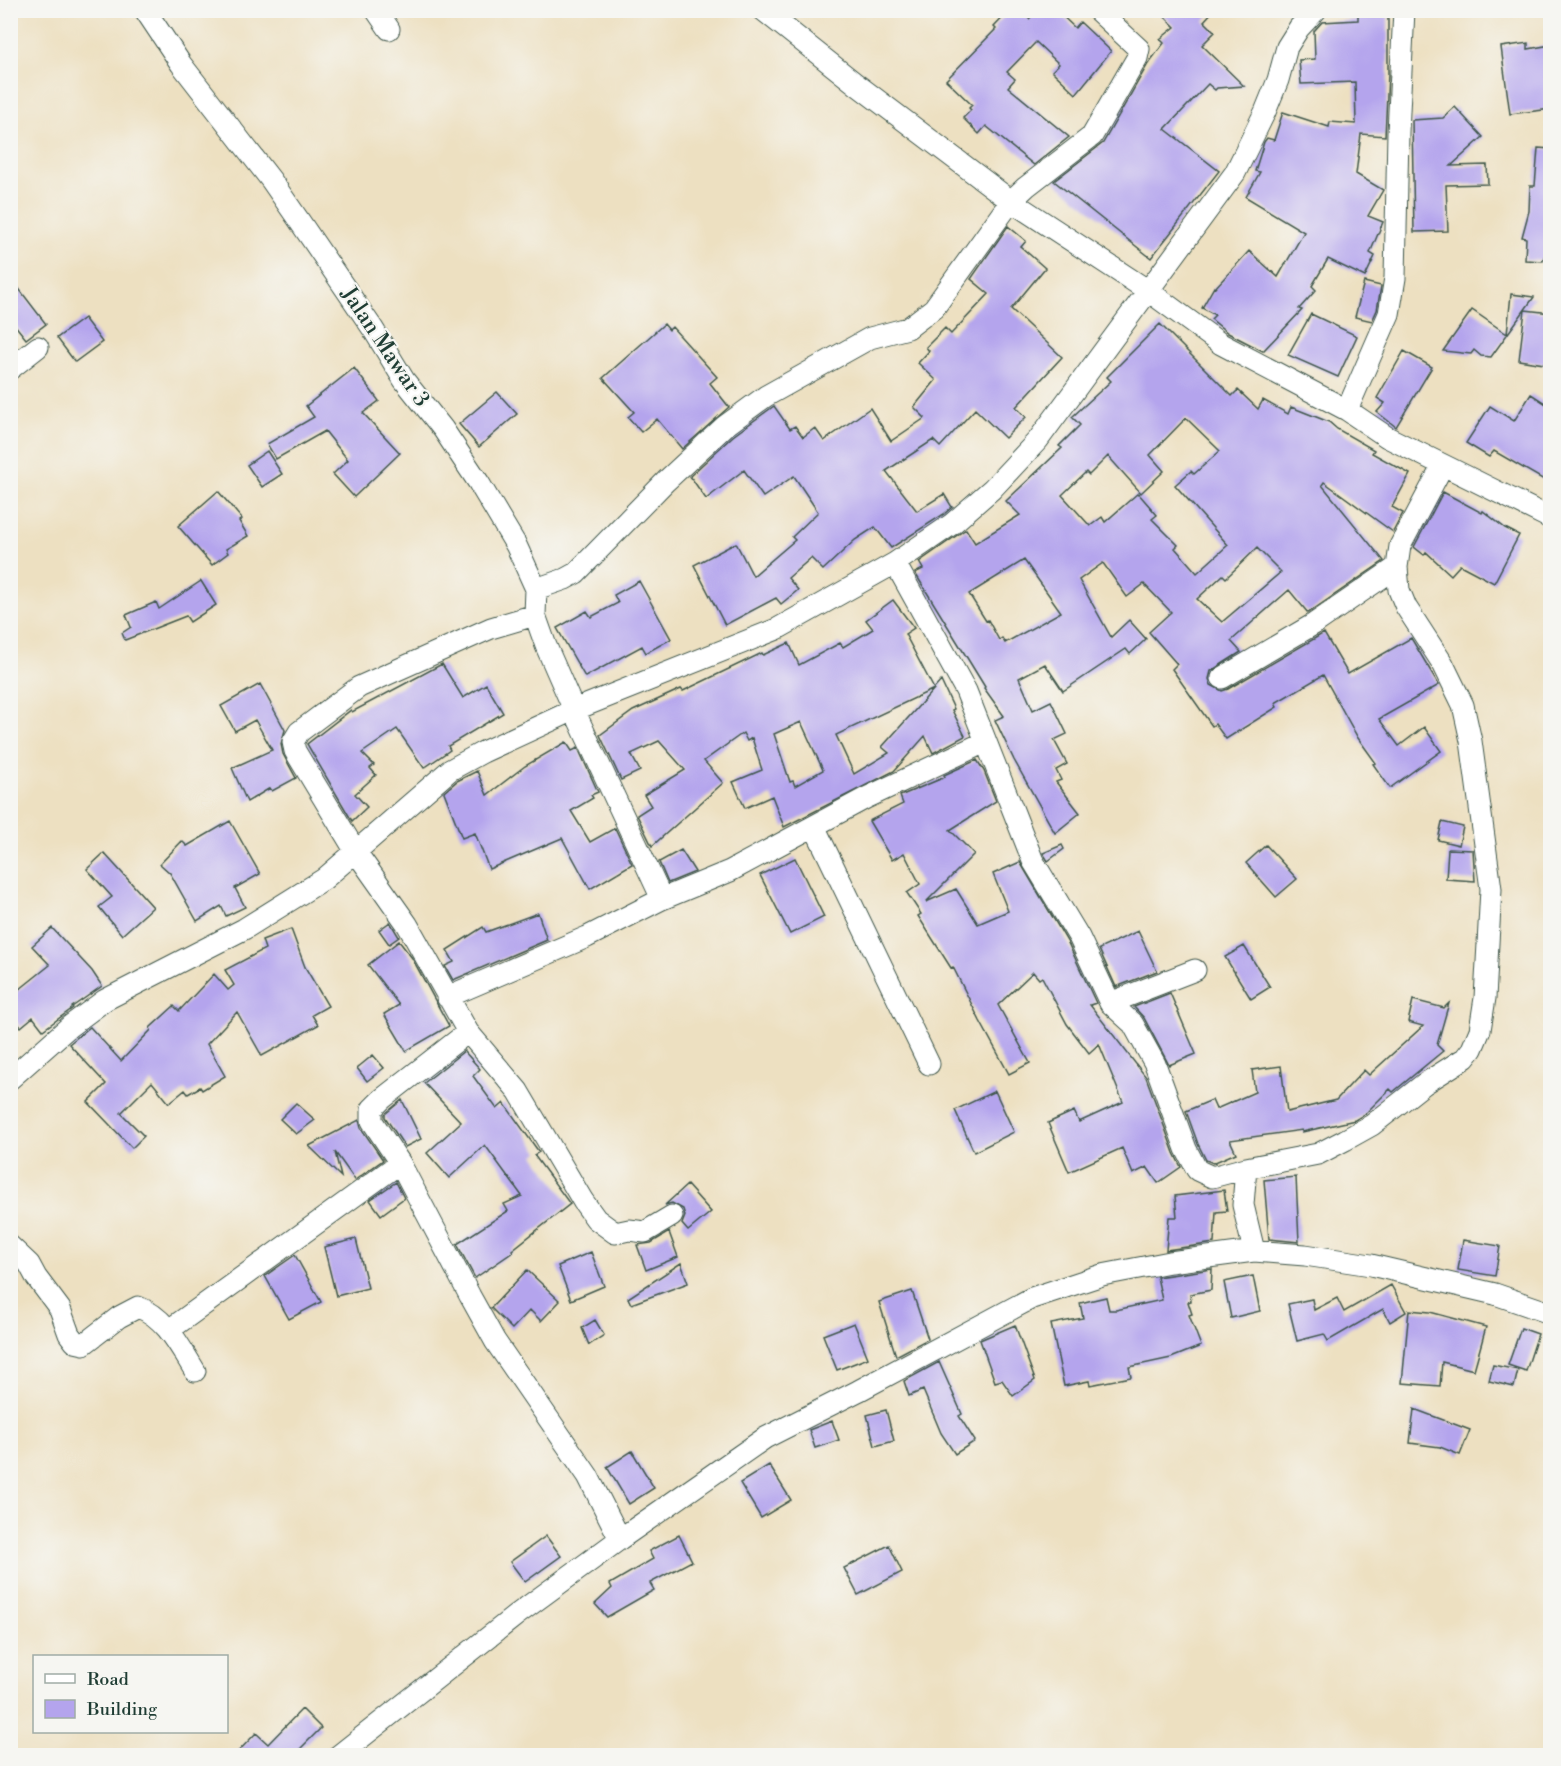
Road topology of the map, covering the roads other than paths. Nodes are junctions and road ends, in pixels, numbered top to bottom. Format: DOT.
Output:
graph roads {
  1 [pos="145,10"];
  2 [pos="376,10"];
  3 [pos="764,10"];
  4 [pos="1097,10"];
  5 [pos="1316,10"];
  6 [pos="1404,10"];
  7 [pos="389,29"];
  8 [pos="1011,201"];
  9 [pos="1147,290"];
  10 [pos="38,347"];
  11 [pos="10,369"];
  12 [pos="1347,410"];
  13 [pos="1443,465"];
  14 [pos="1551,518"];
  15 [pos="896,563"];
  16 [pos="1397,567"];
  17 [pos="536,589"];
  18 [pos="535,615"];
  19 [pos="1222,678"];
  20 [pos="574,710"];
  21 [pos="985,742"];
  22 [pos="814,826"];
  23 [pos="356,852"];
  24 [pos="662,899"];
  25 [pos="1195,970"];
  26 [pos="447,998"];
  27 [pos="1110,1003"];
  28 [pos="468,1032"];
  29 [pos="929,1064"];
  30 [pos="10,1079"];
  31 [pos="400,1162"];
  32 [pos="1246,1168"];
  33 [pos="672,1216"];
  34 [pos="10,1246"];
  35 [pos="1254,1251"];
  36 [pos="1551,1313"];
  37 [pos="169,1330"];
  38 [pos="195,1371"];
  39 [pos="620,1539"];
  40 [pos="338,1755"];
  1 -- 17 [label="street, Jalan Mawar 3"];
  2 -- 7 [label="street"];
  3 -- 8 [label="street"];
  4 -- 8 [label="street"];
  5 -- 9 [label="street"];
  6 -- 12 [label="street"];
  8 -- 9 [label="street"];
  8 -- 17 [label="street"];
  9 -- 12 [label="street"];
  9 -- 15 [label="street"];
  10 -- 11 [label="street"];
  12 -- 13 [label="street"];
  13 -- 14 [label="street"];
  13 -- 16 [label="street"];
  15 -- 20 [label="street"];
  15 -- 21 [label="street"];
  16 -- 19 [label="street"];
  16 -- 32 [label="street"];
  17 -- 18 [label="street, Jalan Mawar 3"];
  18 -- 20 [label="street, Jalan Mawar 3"];
  18 -- 23 [label="street"];
  20 -- 23 [label="street"];
  20 -- 24 [label="street, Jalan Mawar 3"];
  21 -- 22 [label="street"];
  21 -- 27 [label="street"];
  22 -- 24 [label="street"];
  22 -- 29 [label="street"];
  23 -- 26 [label="street"];
  23 -- 30 [label="street"];
  24 -- 26 [label="street"];
  25 -- 27 [label="street"];
  26 -- 28 [label="street"];
  27 -- 32 [label="street"];
  28 -- 31 [label="street"];
  28 -- 33 [label="street"];
  31 -- 37 [label="street"];
  31 -- 39 [label="street"];
  32 -- 35 [label="street"];
  34 -- 37 [label="street"];
  35 -- 36 [label="street"];
  35 -- 39 [label="street"];
  37 -- 38 [label="street"];
  39 -- 40 [label="street"];
}
